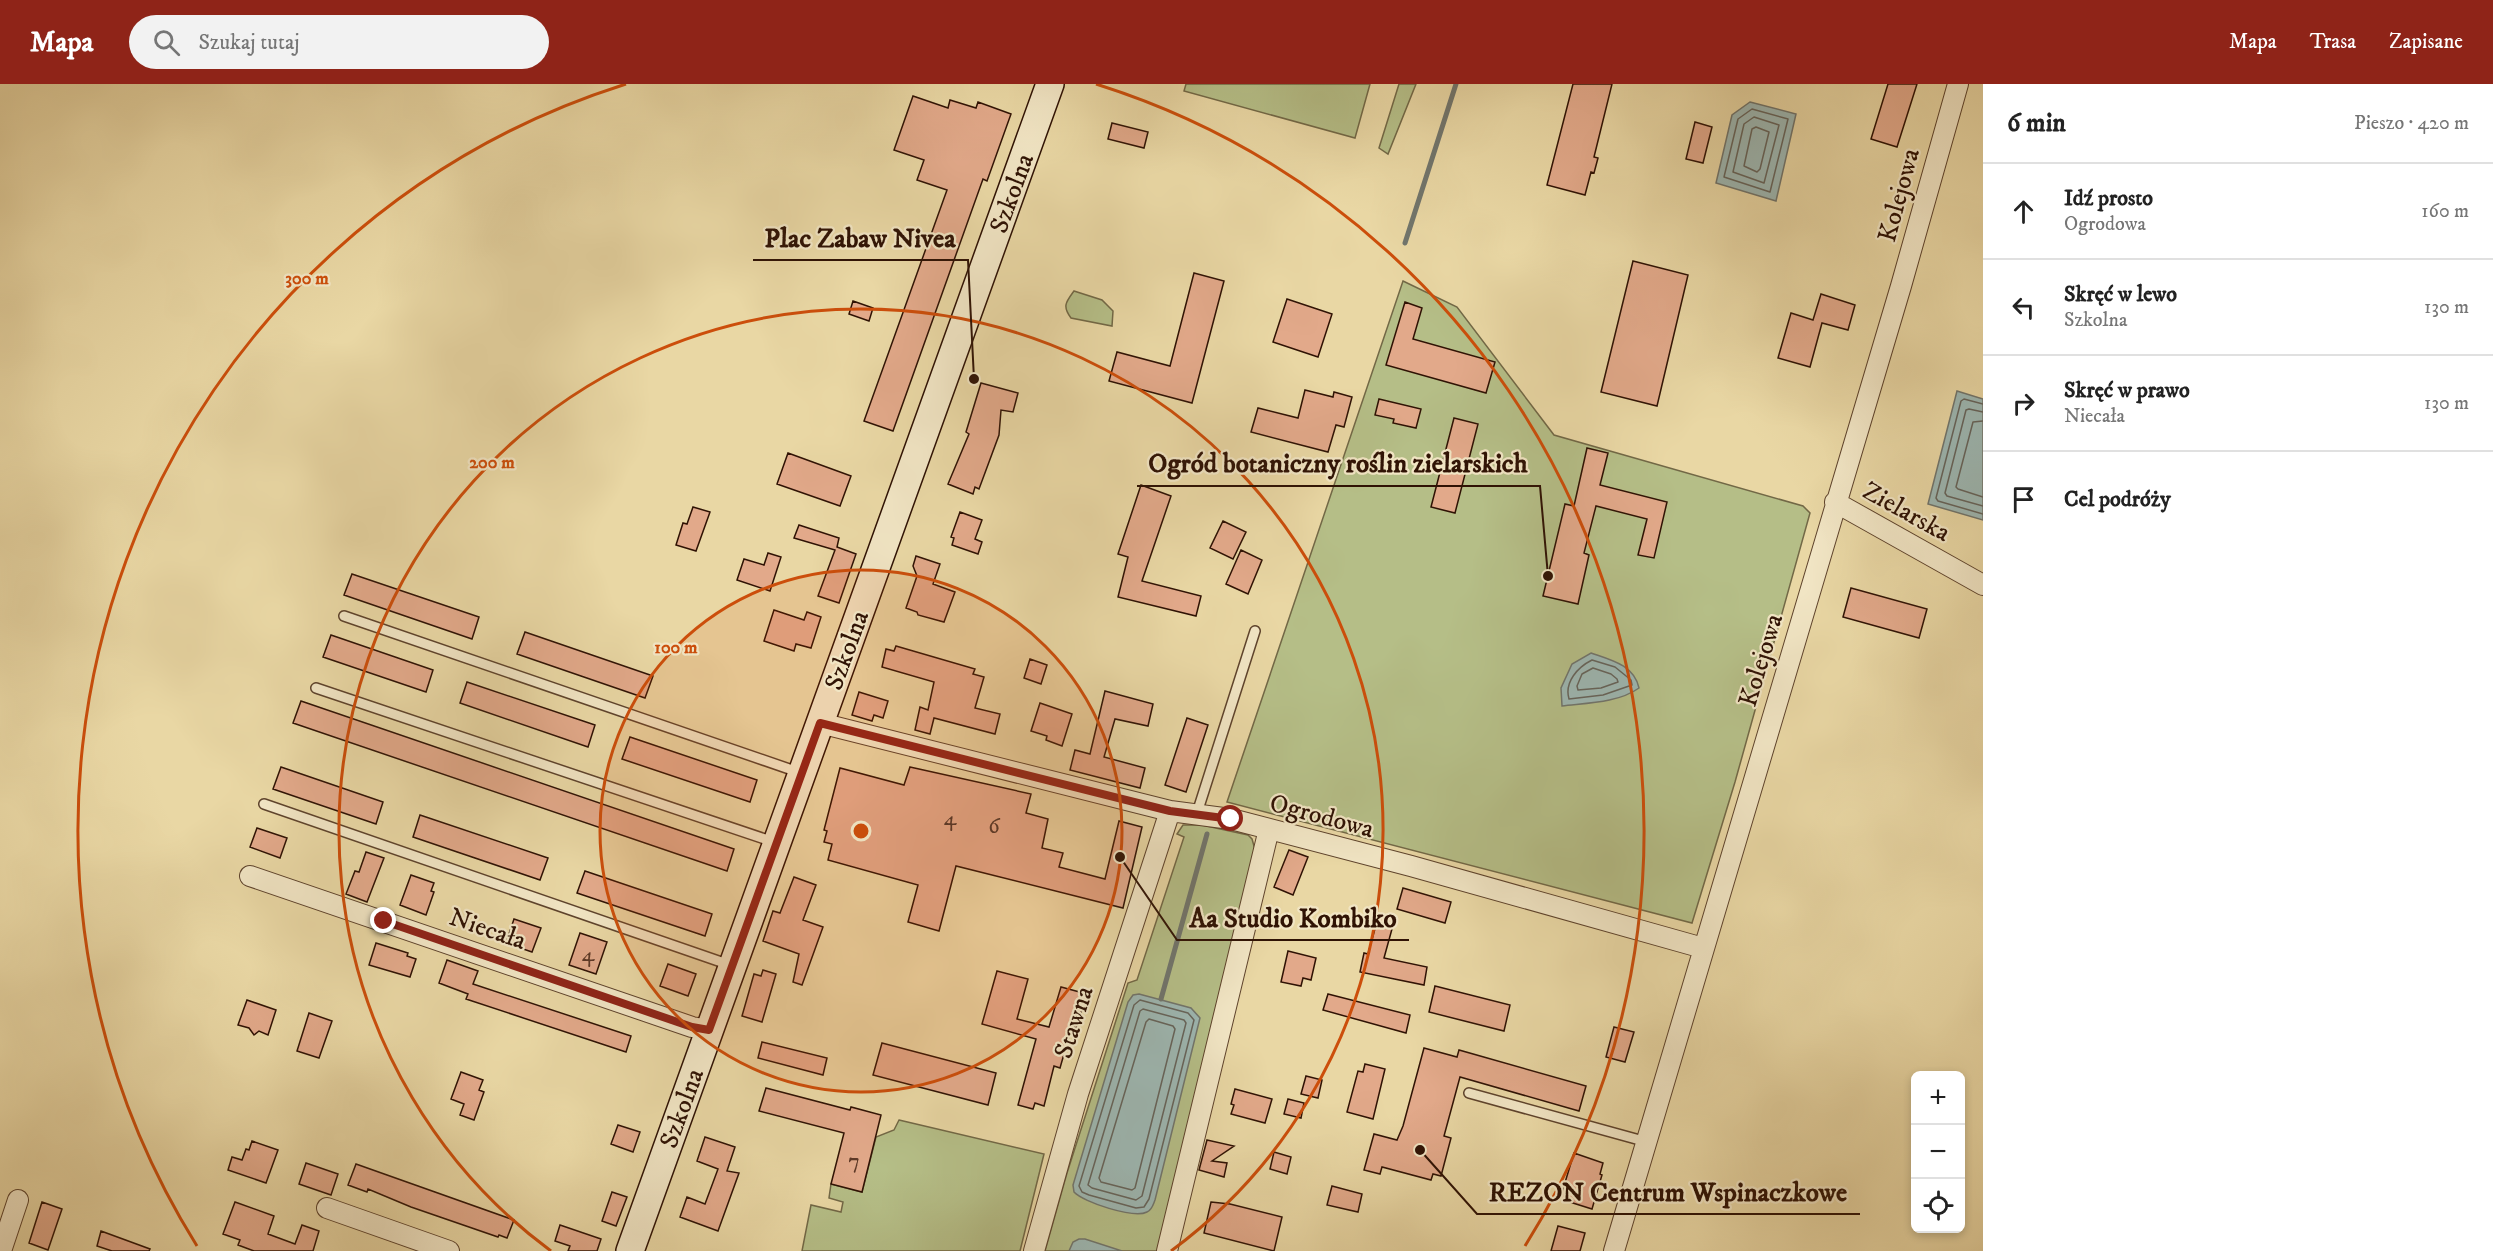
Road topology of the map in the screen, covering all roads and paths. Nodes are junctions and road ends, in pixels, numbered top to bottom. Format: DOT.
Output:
graph roads {
  1 [pos="1050,84"];
  2 [pos="1958,84"];
  3 [pos="1835,502"];
  4 [pos="1983,585"];
  5 [pos="344,616"];
  6 [pos="1255,632"];
  7 [pos="316,688"];
  8 [pos="820,723"];
  9 [pos="801,773"];
  10 [pos="264,804"];
  11 [pos="1170,811"];
  12 [pos="1197,813"];
  13 [pos="1269,829"];
  14 [pos="777,843"];
  15 [pos="250,876"];
  16 [pos="1703,948"];
  17 [pos="734,965"];
  18 [pos="709,1030"];
  19 [pos="1469,1093"];
  20 [pos="1647,1142"];
  21 [pos="18,1200"];
  22 [pos="327,1208"];
  23 [pos="1,1251"];
  24 [pos="449,1251"];
  25 [pos="630,1251"];
  26 [pos="1034,1251"];
  27 [pos="1167,1251"];
  28 [pos="1614,1251"];
  1 -- 8 [label="street, Szkolna"];
  2 -- 3 [label="street, Kolejowa"];
  3 -- 4 [label="street, Zielarska"];
  3 -- 16 [label="street, Kolejowa"];
  5 -- 9 [label="lane"];
  6 -- 12 [label="lane"];
  7 -- 14 [label="lane"];
  8 -- 9 [label="street, Szkolna"];
  8 -- 11 [label="street, Ogrodowa"];
  9 -- 14 [label="street, Szkolna"];
  10 -- 17 [label="lane"];
  11 -- 12 [label="street, Ogrodowa"];
  11 -- 26 [label="street, Stawna"];
  12 -- 13 [label="street, Ogrodowa"];
  13 -- 16 [label="street, Ogrodowa"];
  13 -- 27 [label="street"];
  14 -- 17 [label="street, Szkolna"];
  15 -- 18 [label="street, Niecała"];
  16 -- 20 [label="street, Kolejowa"];
  17 -- 18 [label="street, Szkolna"];
  18 -- 25 [label="street, Szkolna"];
  19 -- 20 [label="lane"];
  20 -- 28 [label="street, Kolejowa"];
  21 -- 23 [label="street"];
  22 -- 24 [label="street"];
}
